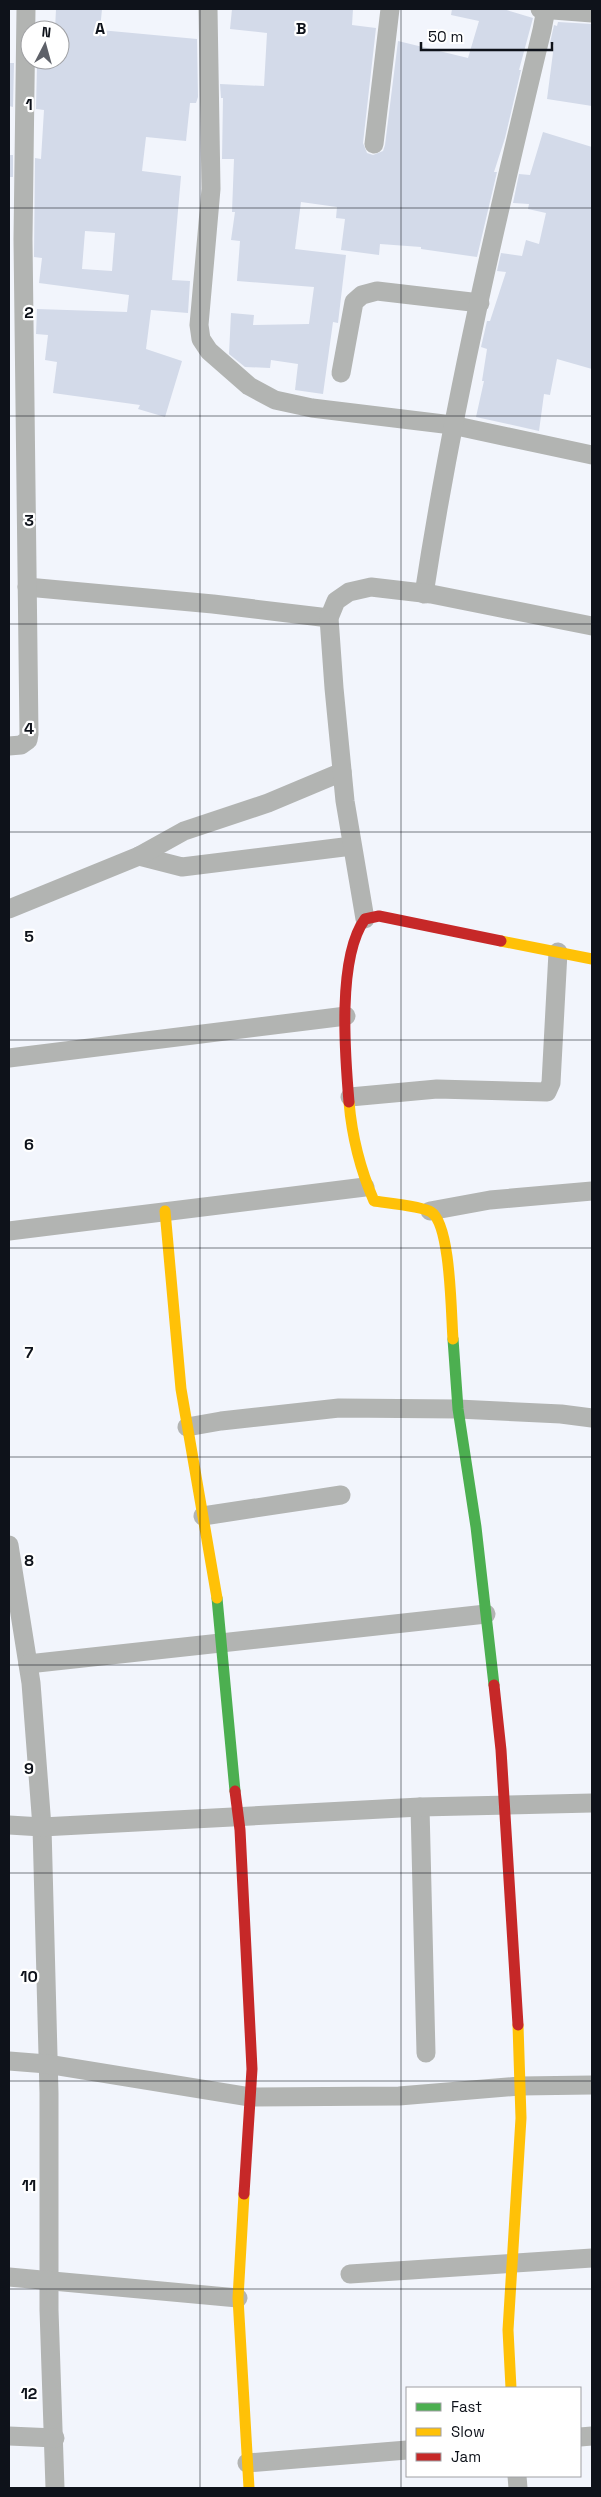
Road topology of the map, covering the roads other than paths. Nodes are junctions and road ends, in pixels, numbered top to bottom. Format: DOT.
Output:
graph roads {
  1 [pos="208,9"];
  2 [pos="390,9"];
  3 [pos="544,9"];
  4 [pos="592,13"];
  5 [pos="21,70"];
  6 [pos="374,144"];
  7 [pos="480,303"];
  8 [pos="341,373"];
  9 [pos="17,406"];
  10 [pos="452,425"];
  11 [pos="592,455"];
  12 [pos="27,588"];
  13 [pos="424,594"];
  14 [pos="329,618"];
  15 [pos="592,623"];
  16 [pos="9,746"];
  17 [pos="342,772"];
  18 [pos="352,846"];
  19 [pos="139,856"];
  20 [pos="9,909"];
  21 [pos="365,919"];
  22 [pos="558,952"];
  23 [pos="592,959"];
  24 [pos="346,1016"];
  25 [pos="9,1058"];
  26 [pos="350,1097"];
  27 [pos="365,1187"];
  28 [pos="592,1191"];
  29 [pos="164,1211"];
  30 [pos="430,1211"];
  31 [pos="9,1231"];
  32 [pos="458,1409"];
  33 [pos="592,1418"];
  34 [pos="187,1427"];
  35 [pos="341,1495"];
  36 [pos="203,1516"];
  37 [pos="9,1545"];
  38 [pos="486,1614"];
  39 [pos="222,1642"];
  40 [pos="28,1664"];
  41 [pos="592,1803"];
  42 [pos="504,1804"];
  43 [pos="420,1807"];
  44 [pos="239,1817"];
  45 [pos="9,1825"];
  46 [pos="42,1826"];
  47 [pos="426,2053"];
  48 [pos="9,2061"];
  49 [pos="47,2064"];
  50 [pos="592,2085"];
  51 [pos="520,2086"];
  52 [pos="250,2097"];
  53 [pos="592,2258"];
  54 [pos="511,2264"];
  55 [pos="350,2274"];
  56 [pos="9,2277"];
  57 [pos="49,2282"];
  58 [pos="238,2298"];
  59 [pos="511,2387"];
  60 [pos="9,2436"];
  61 [pos="55,2438"];
  62 [pos="406,2450"];
  63 [pos="247,2463"];
  64 [pos="56,2488"];
  65 [pos="249,2488"];
  1 -- 10 [label="street"];
  2 -- 6 [label="street"];
  3 -- 4 [label="street"];
  3 -- 7 [label="street"];
  5 -- 9 [label="street"];
  7 -- 8 [label="street"];
  7 -- 10 [label="street"];
  9 -- 12 [label="street"];
  10 -- 11 [label="street"];
  10 -- 13 [label="street"];
  12 -- 14 [label="street"];
  12 -- 16 [label="street"];
  13 -- 14 [label="street"];
  13 -- 15 [label="street"];
  14 -- 17 [label="street"];
  17 -- 18 [label="street"];
  17 -- 19 [label="street"];
  18 -- 19 [label="street"];
  18 -- 21 [label="street"];
  19 -- 20 [label="street"];
  21 -- 22 [label="street"];
  21 -- 24 [label="street"];
  22 -- 23 [label="street"];
  22 -- 26 [label="street"];
  24 -- 25 [label="street"];
  24 -- 26 [label="street"];
  26 -- 27 [label="street"];
  27 -- 29 [label="street"];
  27 -- 30 [label="street"];
  28 -- 30 [label="street"];
  29 -- 31 [label="street"];
  29 -- 34 [label="street"];
  30 -- 32 [label="street"];
  32 -- 33 [label="street"];
  32 -- 34 [label="street"];
  32 -- 38 [label="street"];
  34 -- 36 [label="street"];
  35 -- 36 [label="street"];
  36 -- 39 [label="street"];
  37 -- 40 [label="street"];
  38 -- 39 [label="street"];
  38 -- 42 [label="street"];
  39 -- 40 [label="street"];
  39 -- 44 [label="street"];
  40 -- 46 [label="street"];
  41 -- 42 [label="street"];
  42 -- 43 [label="street"];
  42 -- 51 [label="street"];
  43 -- 44 [label="street"];
  43 -- 47 [label="street"];
  44 -- 46 [label="street"];
  44 -- 52 [label="street"];
  45 -- 46 [label="street"];
  46 -- 49 [label="street"];
  48 -- 49 [label="street"];
  49 -- 52 [label="street"];
  49 -- 57 [label="street"];
  50 -- 51 [label="street"];
  51 -- 52 [label="street"];
  51 -- 54 [label="street"];
  52 -- 58 [label="street"];
  53 -- 54 [label="street"];
  54 -- 55 [label="street"];
  54 -- 59 [label="street"];
  56 -- 57 [label="street"];
  57 -- 58 [label="street"];
  57 -- 61 [label="street"];
  58 -- 63 [label="street"];
  60 -- 61 [label="street"];
  61 -- 64 [label="street"];
  62 -- 63 [label="street"];
  63 -- 65 [label="street"];
}
